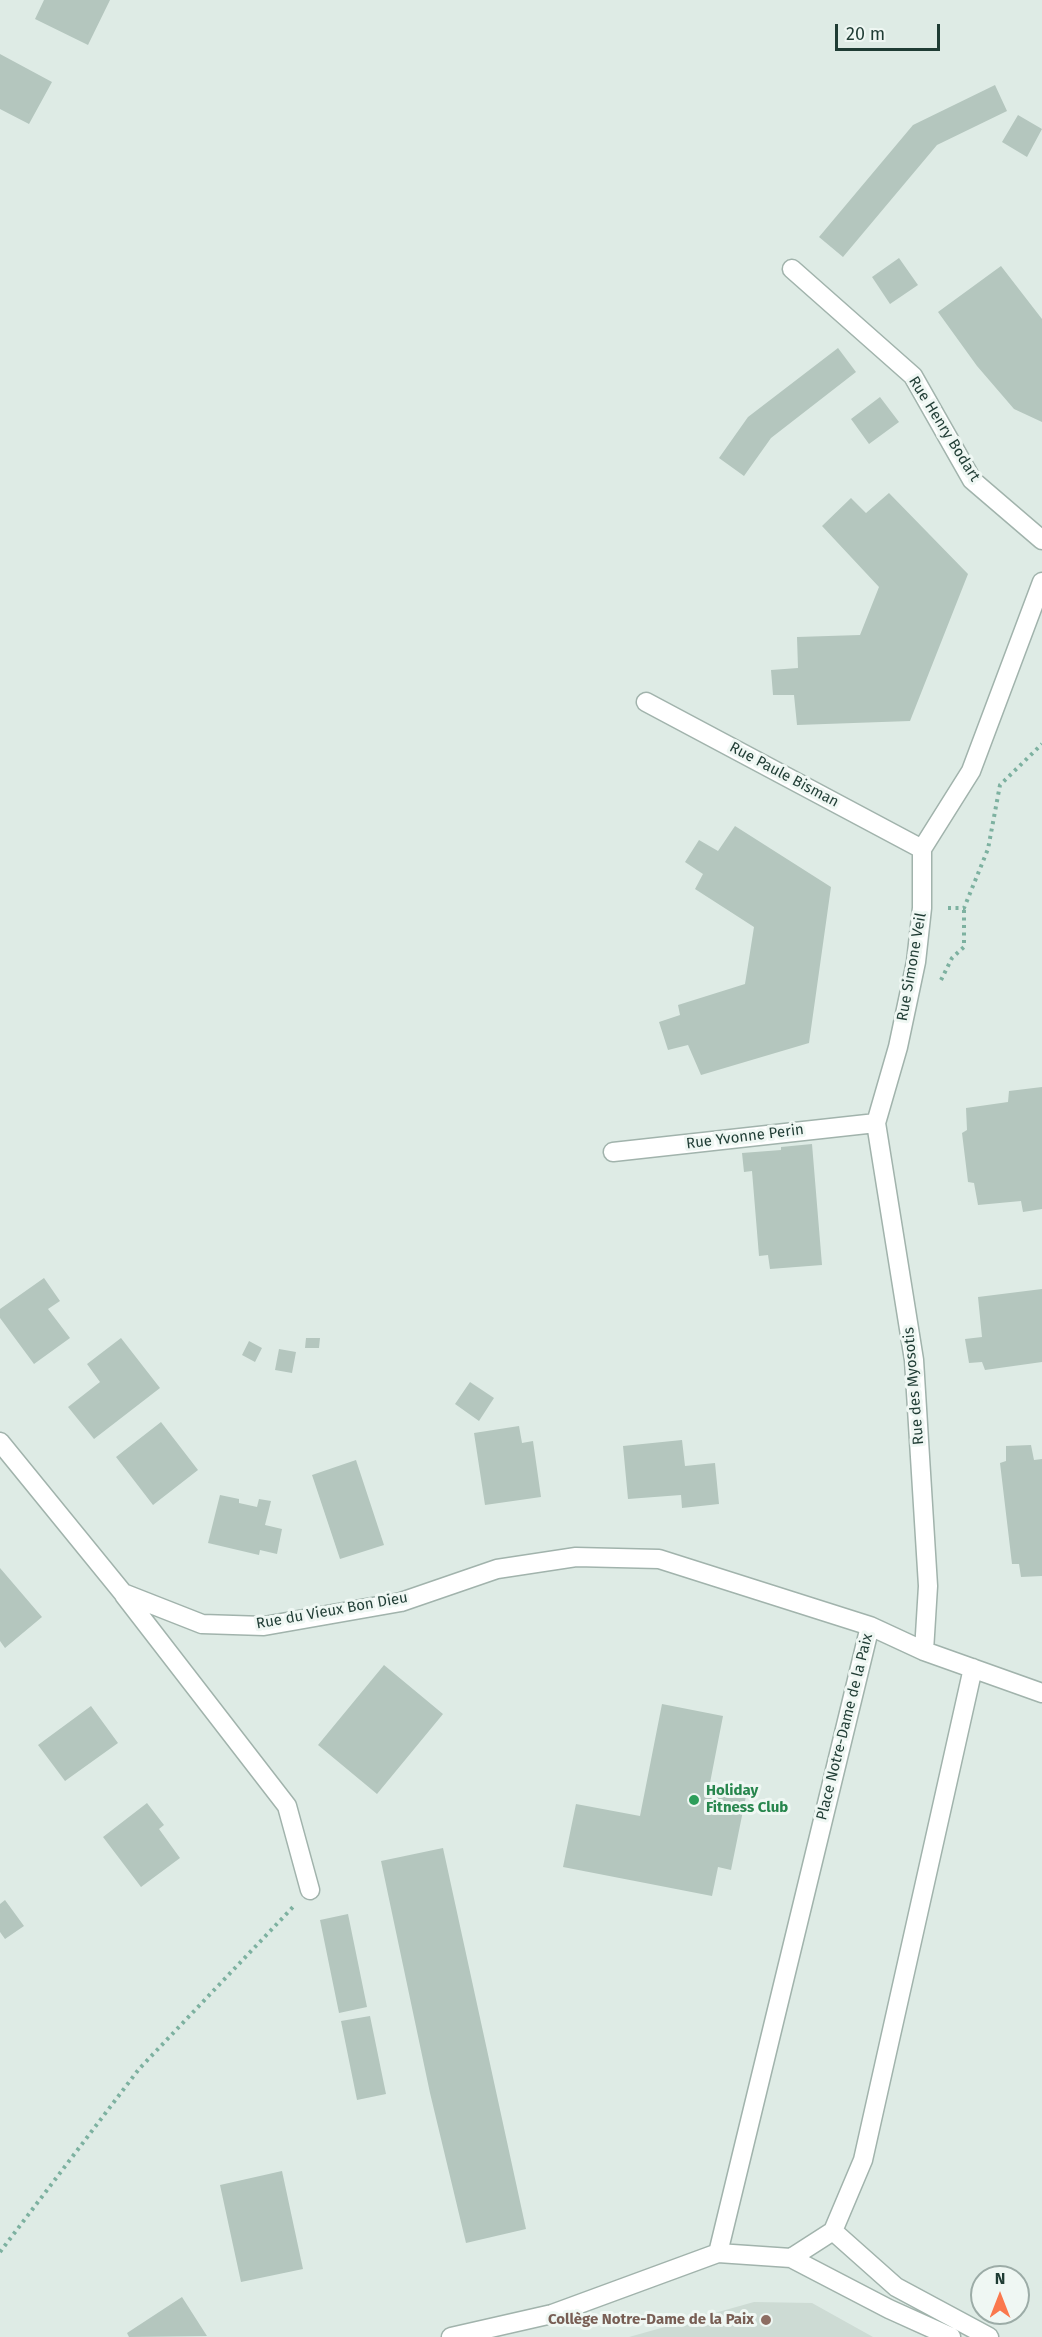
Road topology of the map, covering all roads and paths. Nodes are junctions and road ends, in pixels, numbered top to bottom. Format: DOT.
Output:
graph roads {
  1 [pos="792,269"];
  2 [pos="1042,540"];
  3 [pos="1042,582"];
  4 [pos="646,702"];
  5 [pos="1042,744"];
  6 [pos="922,849"];
  7 [pos="922,908"];
  8 [pos="876,1123"];
  9 [pos="613,1152"];
  10 [pos="0,1442"];
  11 [pos="123,1593"];
  12 [pos="870,1626"];
  13 [pos="924,1651"];
  14 [pos="973,1668"];
  15 [pos="1042,1693"];
  16 [pos="310,1890"];
  17 [pos="833,2231"];
  18 [pos="0,2252"];
  19 [pos="718,2253"];
  20 [pos="791,2258"];
  21 [pos="452,2337"];
  22 [pos="951,2337"];
  23 [pos="989,2337"];
  1 -- 2 [label="street, Rue Henry Bodart"];
  3 -- 6 [label="street"];
  4 -- 6 [label="street, Rue Paule Bisman"];
  5 -- 7 [label="path"];
  6 -- 7 [label="street, Rue Simone Veil"];
  7 -- 8 [label="street, Rue Simone Veil"];
  8 -- 9 [label="street, Rue Yvonne Perin"];
  8 -- 13 [label="street, Rue des Myosotis"];
  10 -- 11 [label="street, Rue du Vieux Bon Dieu"];
  11 -- 12 [label="street, Rue du Vieux Bon Dieu"];
  11 -- 16 [label="street"];
  12 -- 13 [label="street, Place Notre-Dame de la Paix"];
  12 -- 19 [label="street, Place Notre-Dame de la Paix"];
  13 -- 14 [label="street, Place Notre-Dame de la Paix"];
  14 -- 15 [label="street"];
  14 -- 17 [label="street"];
  16 -- 18 [label="path"];
  17 -- 20 [label="street"];
  17 -- 23 [label="street"];
  19 -- 20 [label="street"];
  19 -- 21 [label="street"];
  20 -- 22 [label="street"];
}
